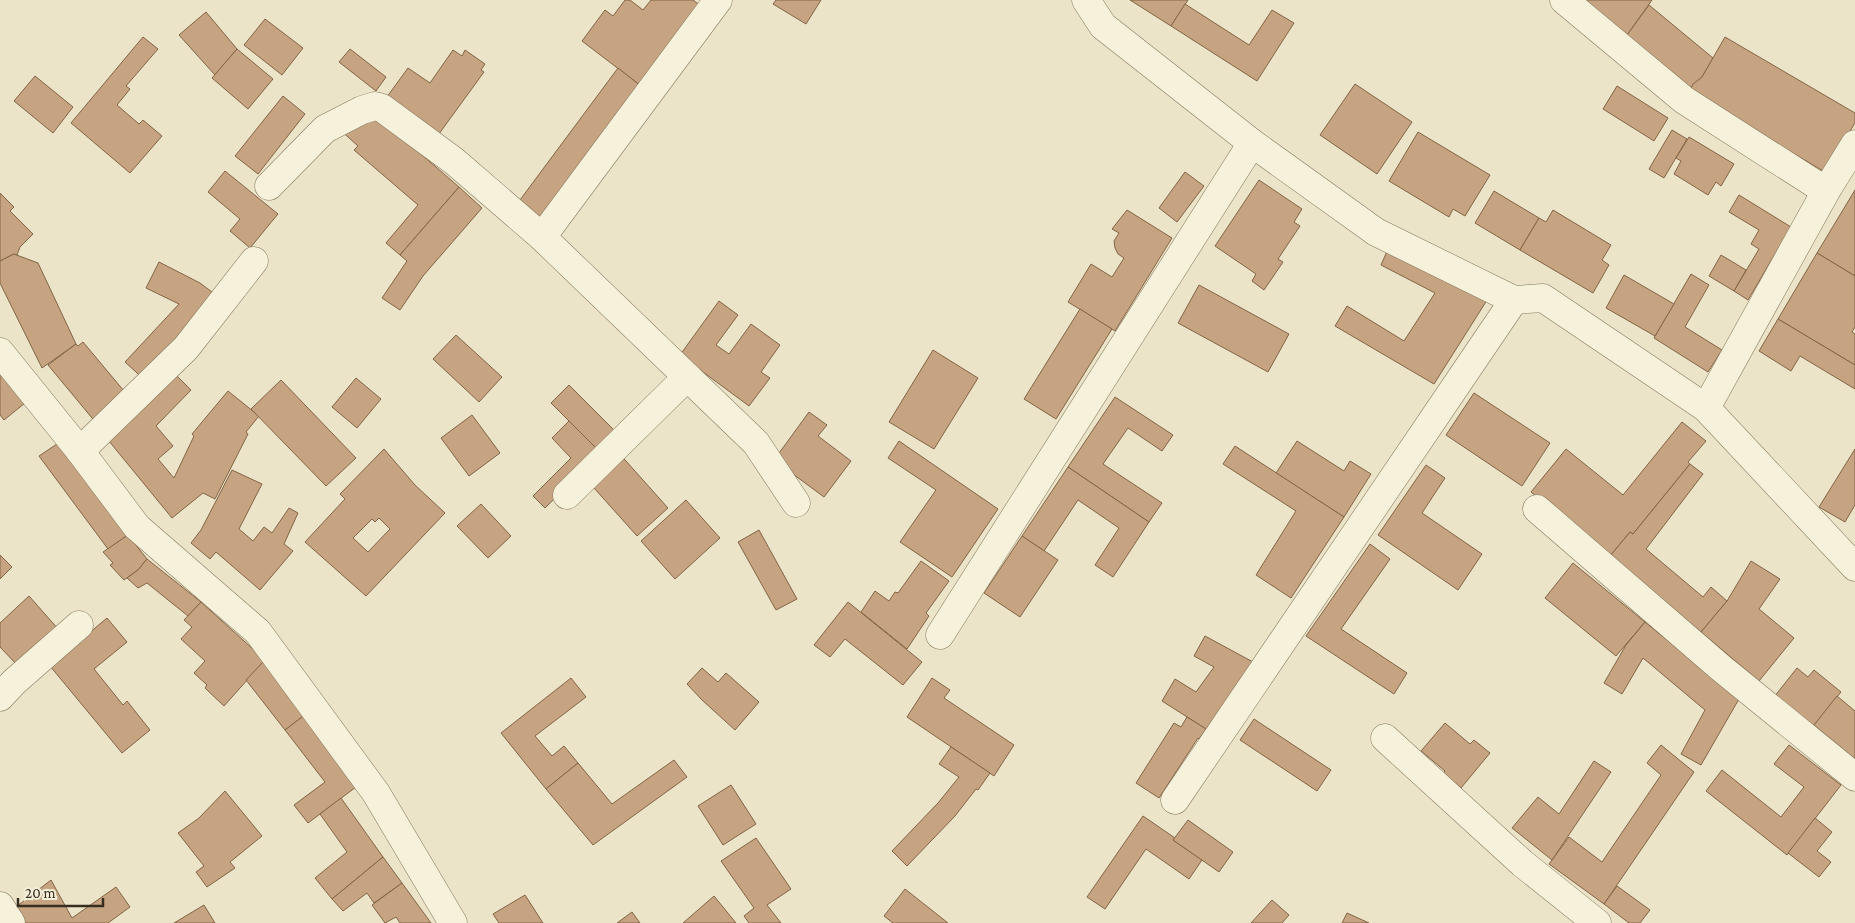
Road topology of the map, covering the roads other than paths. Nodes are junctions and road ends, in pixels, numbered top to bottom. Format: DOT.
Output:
graph roads {
  1 [pos="718,0"];
  2 [pos="1086,0"];
  3 [pos="1564,0"];
  4 [pos="1252,143"];
  5 [pos="1855,144"];
  6 [pos="269,186"];
  7 [pos="1826,190"];
  8 [pos="542,237"];
  9 [pos="254,261"];
  10 [pos="1514,300"];
  11 [pos="0,352"];
  12 [pos="687,376"];
  13 [pos="1706,408"];
  14 [pos="80,450"];
  15 [pos="567,495"];
  16 [pos="796,503"];
  17 [pos="1537,509"];
  18 [pos="1855,567"];
  19 [pos="79,625"];
  20 [pos="940,635"];
  21 [pos="0,697"];
  22 [pos="1385,738"];
  23 [pos="1855,777"];
  24 [pos="1175,800"];
  25 [pos="0,906"];
  26 [pos="12,923"];
  27 [pos="453,923"];
  28 [pos="1597,923"];
  1 -- 8 [label="street"];
  2 -- 4 [label="street"];
  3 -- 7 [label="street"];
  4 -- 10 [label="street"];
  4 -- 20 [label="street"];
  5 -- 7 [label="street"];
  6 -- 8 [label="street"];
  7 -- 13 [label="street"];
  8 -- 12 [label="street"];
  9 -- 14 [label="street"];
  10 -- 13 [label="street"];
  10 -- 24 [label="street"];
  11 -- 14 [label="street"];
  12 -- 15 [label="street"];
  12 -- 16 [label="street"];
  13 -- 18 [label="street"];
  14 -- 27 [label="street"];
  17 -- 23 [label="street"];
  19 -- 21 [label="street"];
  22 -- 28 [label="street"];
  25 -- 26 [label="street"];
}
